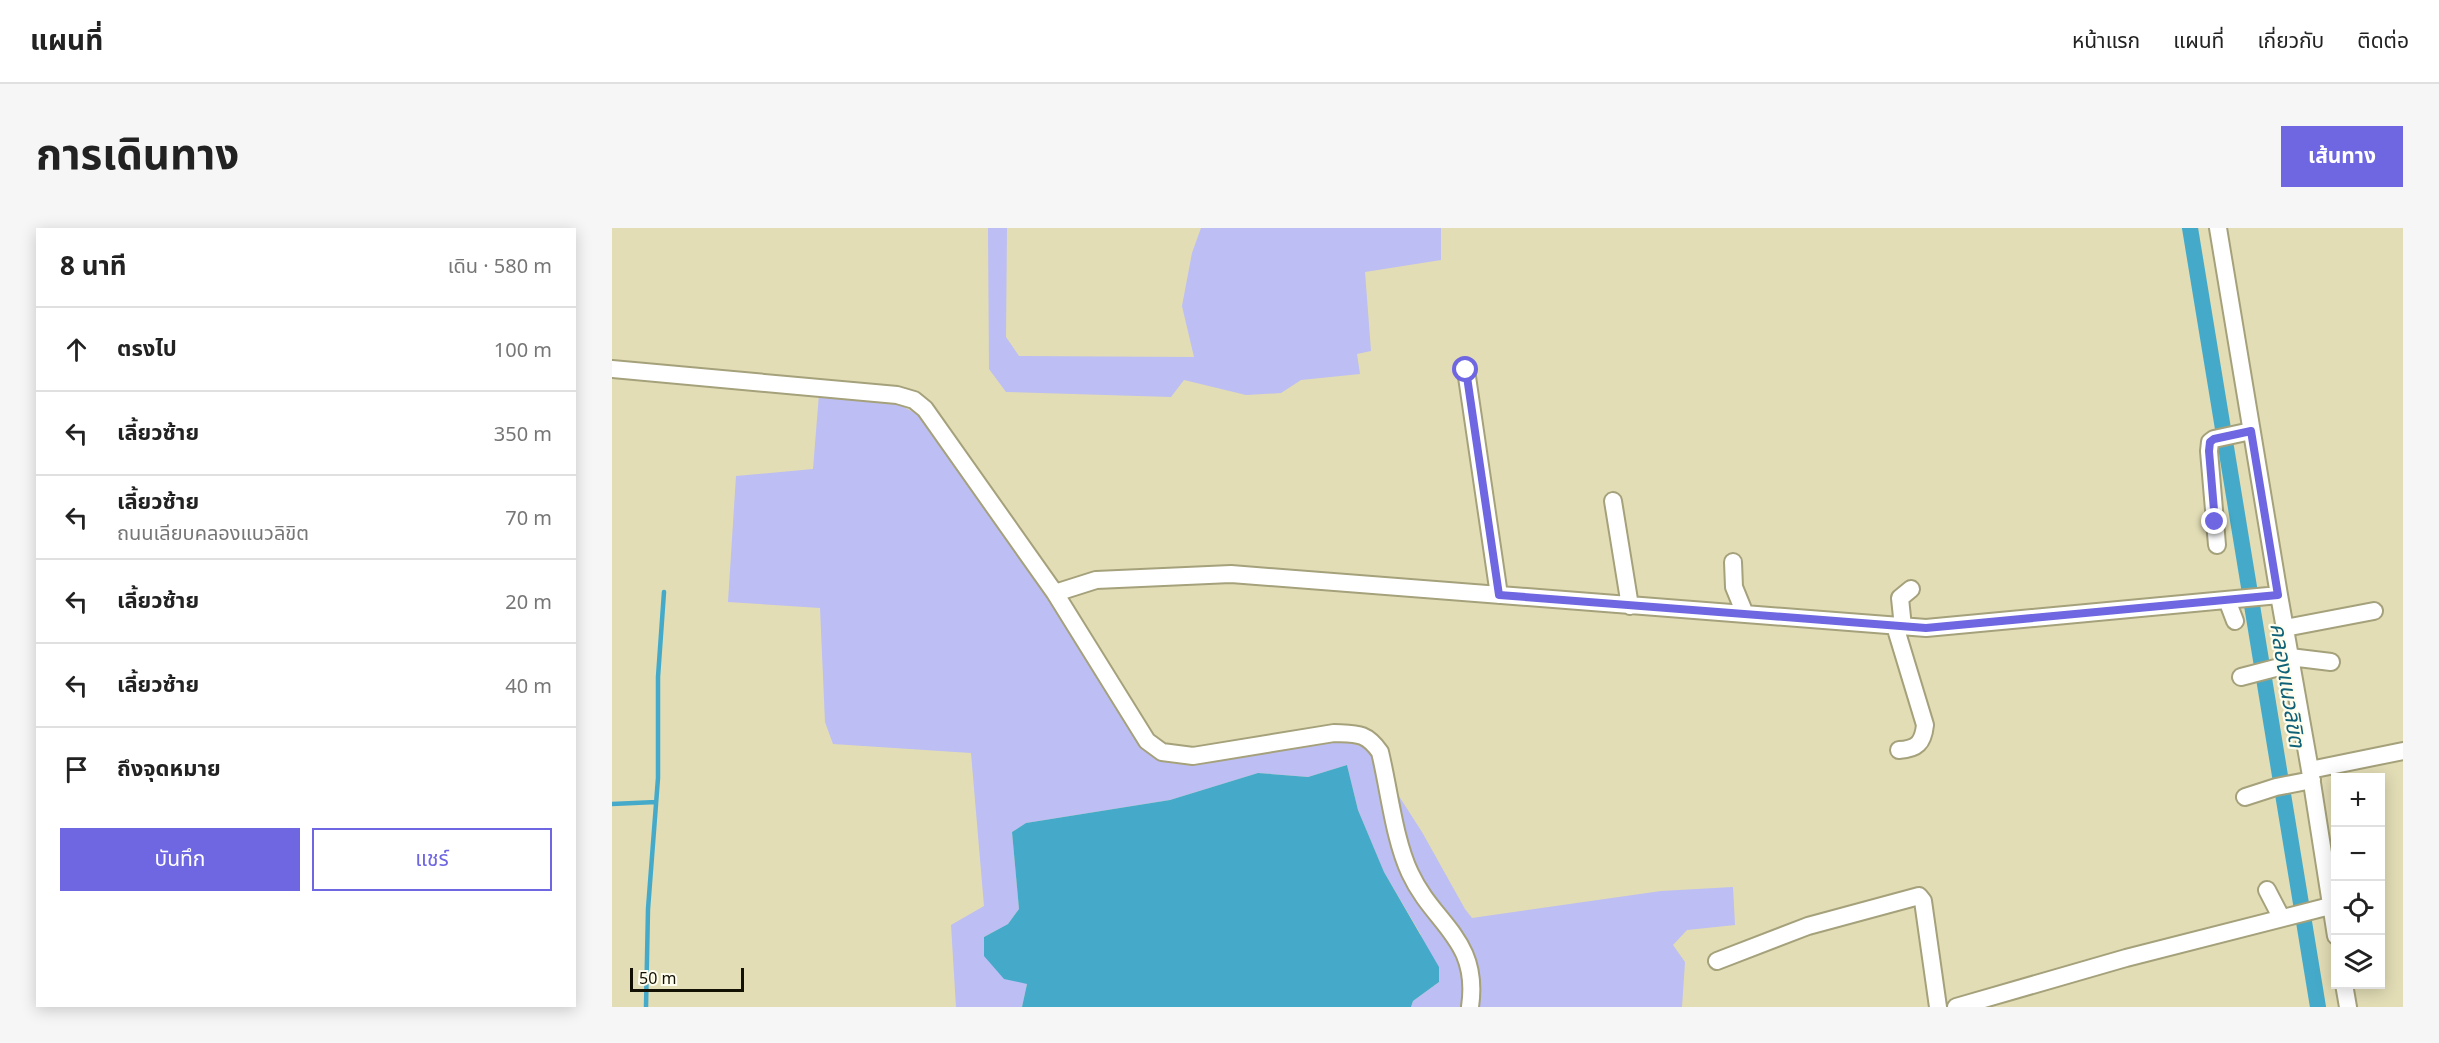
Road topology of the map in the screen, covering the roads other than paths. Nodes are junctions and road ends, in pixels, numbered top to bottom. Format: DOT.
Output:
graph roads {
  1 [pos="2218,228"];
  2 [pos="612,369"];
  3 [pos="1466,370"];
  4 [pos="2244,433"];
  5 [pos="1612,501"];
  6 [pos="2217,545"];
  7 [pos="1733,562"];
  8 [pos="1911,589"];
  9 [pos="1055,593"];
  10 [pos="1499,595"];
  11 [pos="2271,596"];
  12 [pos="2233,600"];
  13 [pos="1630,606"];
  14 [pos="2374,611"];
  15 [pos="1744,614"];
  16 [pos="1900,619"];
  17 [pos="2235,621"];
  18 [pos="2284,628"];
  19 [pos="2286,663"];
  20 [pos="2331,663"];
  21 [pos="2247,675"];
  22 [pos="1899,750"];
  23 [pos="2403,752"];
  24 [pos="2307,778"];
  25 [pos="2245,797"];
  26 [pos="2267,890"];
  27 [pos="2324,907"];
  28 [pos="2286,916"];
  29 [pos="2336,935"];
  30 [pos="1717,961"];
  31 [pos="2345,989"];
  32 [pos="1470,1007"];
  33 [pos="1938,1007"];
  34 [pos="1956,1007"];
  35 [pos="2348,1007"];
  1 -- 4 [label="street"];
  2 -- 9 [label="street"];
  3 -- 10 [label="street"];
  4 -- 6 [label="street"];
  4 -- 11 [label="street"];
  5 -- 13 [label="street"];
  7 -- 15 [label="street"];
  8 -- 16 [label="street"];
  9 -- 10 [label="street"];
  9 -- 32 [label="street"];
  10 -- 13 [label="street"];
  11 -- 12 [label="street"];
  11 -- 18 [label="street"];
  12 -- 16 [label="street"];
  12 -- 17 [label="street"];
  13 -- 15 [label="street"];
  14 -- 18 [label="street"];
  15 -- 16 [label="street"];
  16 -- 22 [label="street"];
  18 -- 19 [label="street"];
  19 -- 20 [label="street"];
  19 -- 21 [label="street"];
  19 -- 24 [label="street"];
  23 -- 24 [label="street"];
  24 -- 25 [label="street"];
  24 -- 27 [label="street"];
  26 -- 28 [label="street"];
  27 -- 28 [label="street"];
  27 -- 29 [label="street"];
  28 -- 34 [label="street"];
  30 -- 33 [label="street"];
  31 -- 35 [label="street"];
}
